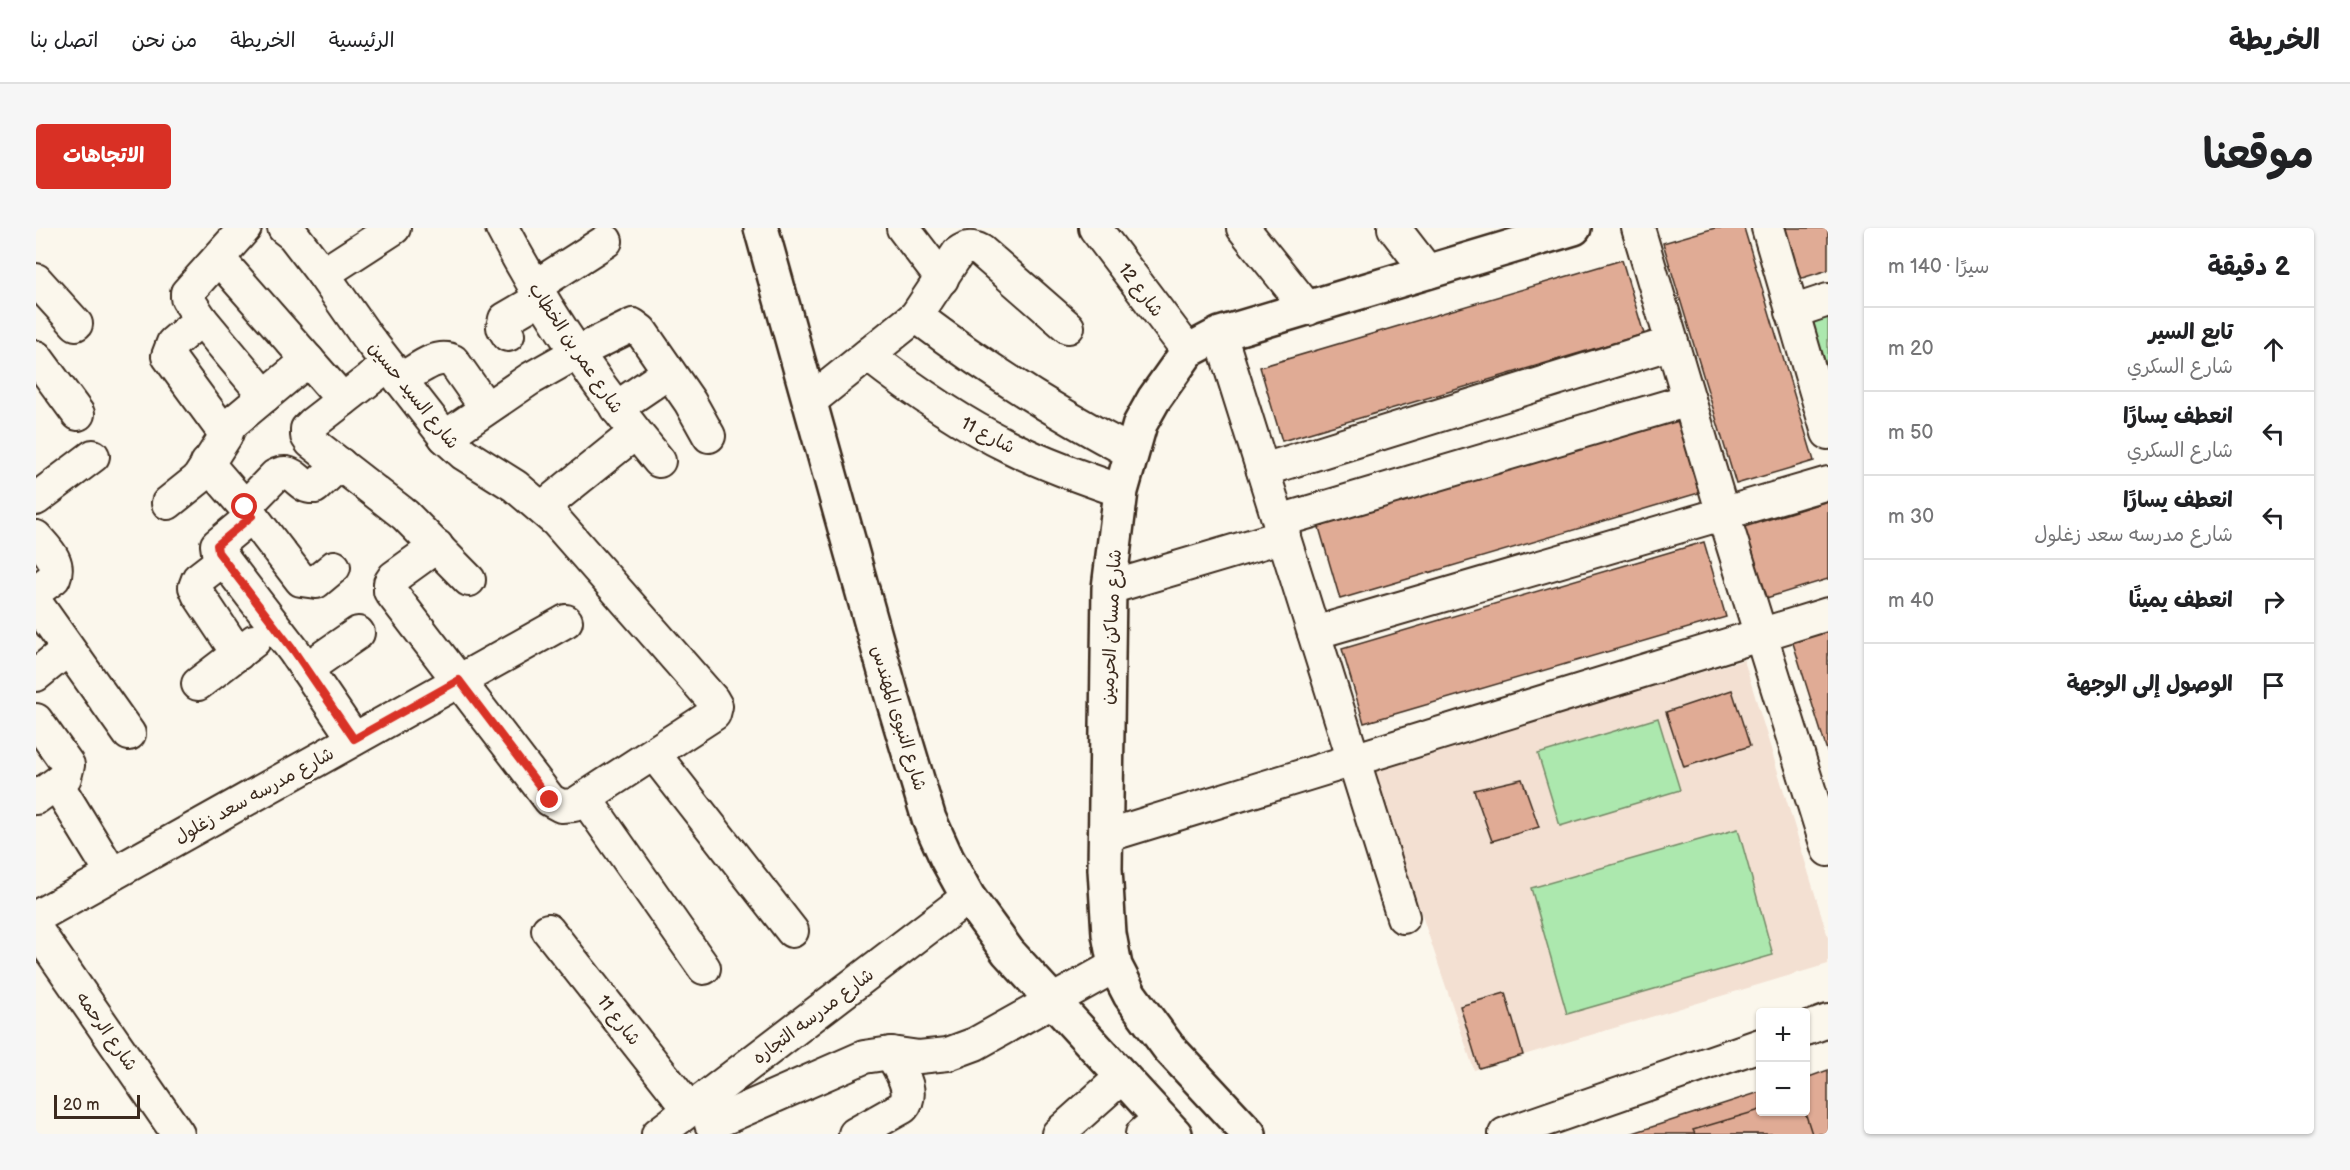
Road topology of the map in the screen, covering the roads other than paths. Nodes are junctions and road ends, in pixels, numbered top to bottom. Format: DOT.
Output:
graph roads {
  1 [pos="245,228"];
  2 [pos="284,228"];
  3 [pos="394,228"];
  4 [pos="502,228"];
  5 [pos="760,228"];
  6 [pos="903,228"];
  7 [pos="1095,228"];
  8 [pos="1243,228"];
  9 [pos="1394,228"];
  10 [pos="1574,228"];
  11 [pos="1638,228"];
  12 [pos="1768,228"];
  13 [pos="606,241"];
  14 [pos="219,259"];
  15 [pos="1428,272"];
  16 [pos="323,274"];
  17 [pos="942,279"];
  18 [pos="36,280"];
  19 [pos="538,292"];
  20 [pos="1828,300"];
  21 [pos="1308,309"];
  22 [pos="1792,312"];
  23 [pos="916,316"];
  24 [pos="201,319"];
  25 [pos="76,324"];
  26 [pos="1068,327"];
  27 [pos="1220,334"];
  28 [pos="508,335"];
  29 [pos="1672,343"];
  30 [pos="1188,351"];
  31 [pos="576,353"];
  32 [pos="868,355"];
  33 [pos="36,357"];
  34 [pos="308,360"];
  35 [pos="669,372"];
  36 [pos="394,373"];
  37 [pos="265,396"];
  38 [pos="343,400"];
  39 [pos="1689,400"];
  40 [pos="809,402"];
  41 [pos="486,408"];
  42 [pos="616,408"];
  43 [pos="78,414"];
  44 [pos="635,433"];
  45 [pos="1828,433"];
  46 [pos="226,435"];
  47 [pos="709,436"];
  48 [pos="445,437"];
  49 [pos="1131,453"];
  50 [pos="93,456"];
  51 [pos="659,462"];
  52 [pos="207,463"];
  53 [pos="340,464"];
  54 [pos="1263,470"];
  55 [pos="1828,483"];
  56 [pos="1121,491"];
  57 [pos="36,499"];
  58 [pos="168,503"];
  59 [pos="542,508"];
  60 [pos="249,512"];
  61 [pos="1723,514"];
  62 [pos="1281,528"];
  63 [pos="36,537"];
  64 [pos="437,546"];
  65 [pos="224,559"];
  66 [pos="334,567"];
  67 [pos="469,580"];
  68 [pos="1109,588"];
  69 [pos="36,591"];
  70 [pos="36,603"];
  71 [pos="1828,614"];
  72 [pos="566,621"];
  73 [pos="275,626"];
  74 [pos="358,633"];
  75 [pos="1314,633"];
  76 [pos="1761,634"];
  77 [pos="68,649"];
  78 [pos="238,654"];
  79 [pos="306,669"];
  80 [pos="36,675"];
  81 [pos="459,680"];
  82 [pos="198,684"];
  83 [pos="36,720"];
  84 [pos="129,734"];
  85 [pos="354,739"];
  86 [pos="654,754"];
  87 [pos="1353,759"];
  88 [pos="46,791"];
  89 [pos="585,798"];
  90 [pos="1106,836"];
  91 [pos="1828,850"];
  92 [pos="112,874"];
  93 [pos="968,897"];
  94 [pos="36,916"];
  95 [pos="1402,917"];
  96 [pos="36,928"];
  97 [pos="548,930"];
  98 [pos="792,931"];
  99 [pos="1115,966"];
  100 [pos="704,968"];
  101 [pos="1054,1001"];
  102 [pos="1828,1021"];
  103 [pos="1810,1028"];
  104 [pos="1756,1047"];
  105 [pos="891,1053"];
  106 [pos="1123,1076"];
  107 [pos="704,1118"];
  108 [pos="1160,1129"];
  109 [pos="178,1134"];
  110 [pos="658,1134"];
  111 [pos="855,1134"];
  112 [pos="1058,1134"];
  113 [pos="1249,1134"];
  114 [pos="1505,1134"];
  1 -- 14 [label="street"];
  2 -- 16 [label="street, شارع السيد حسين"];
  3 -- 16 [label="street"];
  4 -- 19 [label="street, شارع عمر بن الخطاب"];
  5 -- 40 [label="street, شارع النبوى المهندس"];
  6 -- 17 [label="street"];
  7 -- 30 [label="street, شارع 12"];
  8 -- 21 [label="street"];
  9 -- 15 [label="street"];
  10 -- 15 [label="street, شارع مساكن الحرمين"];
  11 -- 29 [label="street"];
  12 -- 22 [label="street"];
  13 -- 19 [label="street"];
  14 -- 24 [label="street"];
  14 -- 34 [label="street"];
  15 -- 21 [label="street, شارع مساكن الحرمين"];
  16 -- 36 [label="street, شارع السيد حسين"];
  17 -- 23 [label="street"];
  17 -- 26 [label="street"];
  18 -- 25 [label="street"];
  19 -- 28 [label="street"];
  19 -- 31 [label="street, شارع عمر بن الخطاب"];
  20 -- 22 [label="street"];
  21 -- 27 [label="street, شارع مساكن الحرمين"];
  22 -- 45 [label="street"];
  23 -- 32 [label="street"];
  23 -- 49 [label="street"];
  24 -- 37 [label="street"];
  24 -- 46 [label="street"];
  27 -- 30 [label="street, شارع مساكن الحرمين"];
  27 -- 54 [label="street"];
  29 -- 39 [label="street"];
  29 -- 54 [label="street"];
  30 -- 49 [label="street, شارع مساكن الحرمين"];
  31 -- 35 [label="street"];
  31 -- 41 [label="street"];
  31 -- 42 [label="street, شارع عمر بن الخطاب"];
  32 -- 40 [label="street"];
  32 -- 56 [label="street, شارع 11"];
  33 -- 43 [label="street"];
  34 -- 37 [label="street"];
  34 -- 38 [label="street"];
  35 -- 42 [label="street"];
  35 -- 47 [label="street"];
  36 -- 38 [label="street"];
  36 -- 41 [label="street"];
  36 -- 48 [label="street, شارع السيد حسين"];
  37 -- 46 [label="street"];
  38 -- 53 [label="street"];
  39 -- 61 [label="street"];
  39 -- 62 [label="street"];
  40 -- 93 [label="street, شارع النبوى المهندس"];
  41 -- 48 [label="street"];
  42 -- 44 [label="street, شارع عمر بن الخطاب"];
  44 -- 51 [label="street, شارع عمر بن الخطاب"];
  44 -- 59 [label="street"];
  46 -- 52 [label="street"];
  48 -- 59 [label="street, شارع السيد حسين"];
  49 -- 56 [label="street, شارع مساكن الحرمين"];
  50 -- 57 [label="street"];
  52 -- 58 [label="street"];
  52 -- 60 [label="street"];
  53 -- 60 [label="street"];
  53 -- 64 [label="street"];
  54 -- 62 [label="street"];
  55 -- 61 [label="street"];
  56 -- 68 [label="street, شارع مساكن الحرمين"];
  59 -- 86 [label="street, شارع السيد حسين"];
  60 -- 65 [label="street"];
  60 -- 66 [label="street"];
  61 -- 75 [label="street"];
  61 -- 76 [label="street"];
  62 -- 68 [label="street"];
  62 -- 75 [label="street"];
  63 -- 69 [label="street"];
  64 -- 67 [label="street"];
  64 -- 81 [label="street"];
  65 -- 73 [label="street"];
  65 -- 78 [label="street"];
  68 -- 90 [label="street, شارع مساكن الحرمين"];
  70 -- 77 [label="street"];
  71 -- 76 [label="street"];
  72 -- 81 [label="street, شارع مدرسه سعد زغلول"];
  73 -- 78 [label="street"];
  73 -- 79 [label="street"];
  74 -- 79 [label="street"];
  75 -- 87 [label="street"];
  76 -- 87 [label="street"];
  76 -- 91 [label="street"];
  77 -- 80 [label="street"];
  77 -- 84 [label="street"];
  78 -- 82 [label="street"];
  79 -- 85 [label="street"];
  81 -- 85 [label="street, شارع مدرسه سعد زغلول"];
  81 -- 89 [label="street"];
  83 -- 88 [label="street"];
  85 -- 92 [label="street, شارع مدرسه سعد زغلول"];
  86 -- 89 [label="street"];
  86 -- 98 [label="street"];
  87 -- 90 [label="street"];
  87 -- 95 [label="street"];
  88 -- 92 [label="street"];
  89 -- 100 [label="street"];
  90 -- 99 [label="street, شارع مساكن الحرمين"];
  92 -- 94 [label="street, شارع مدرسه سعد زغلول"];
  93 -- 101 [label="street, شارع النبوى المهندس"];
  93 -- 107 [label="street, شارع مدرسه التجاره"];
  96 -- 109 [label="street, شارع الرحمه"];
  97 -- 107 [label="street, شارع 11"];
  99 -- 101 [label="street"];
  99 -- 113 [label="street"];
  101 -- 105 [label="street"];
  101 -- 106 [label="street, شارع النبوى المهندس"];
  102 -- 103 [label="street"];
  104 -- 114 [label="street"];
  105 -- 107 [label="street"];
  105 -- 111 [label="street"];
  106 -- 108 [label="street, شارع النبوى المهندس"];
  106 -- 112 [label="street"];
  107 -- 110 [label="street, شارع مدرسه التجاره"];
}
